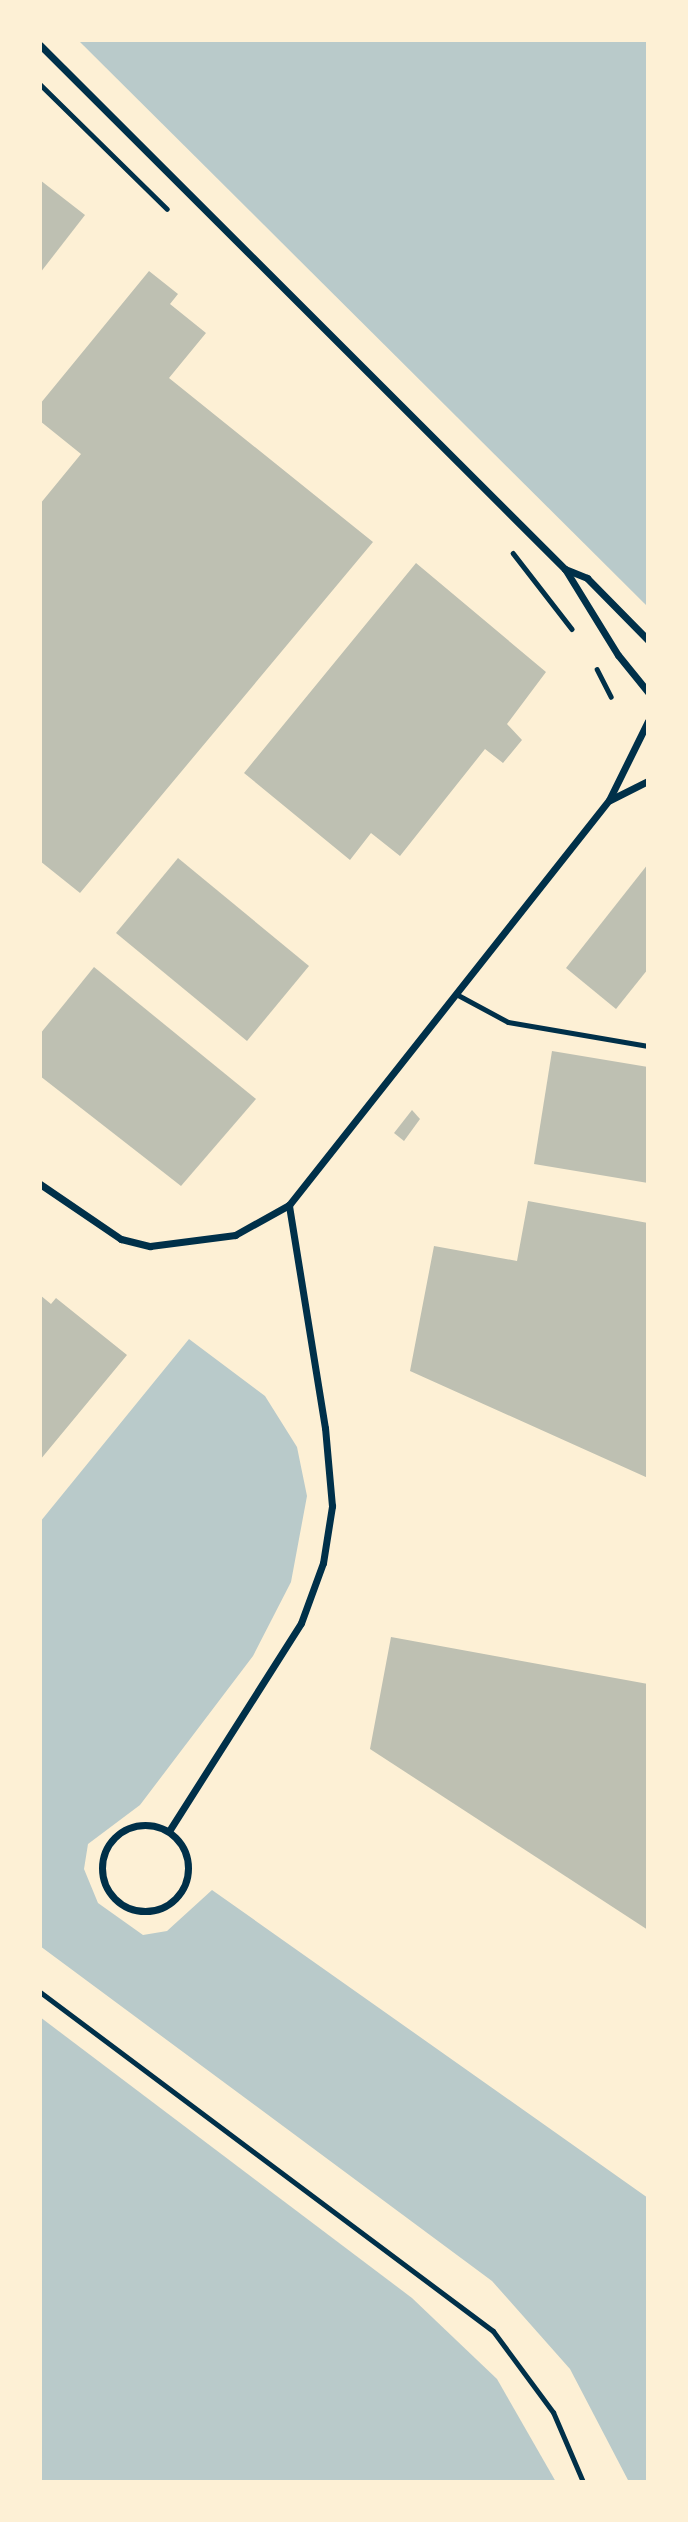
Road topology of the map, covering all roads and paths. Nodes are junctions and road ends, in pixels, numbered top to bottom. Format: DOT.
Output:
graph roads {
  1 [pos="40,46"];
  2 [pos="40,84"];
  3 [pos="178,219"];
  4 [pos="505,544"];
  5 [pos="565,569"];
  6 [pos="577,636"];
  7 [pos="648,640"];
  8 [pos="596,666"];
  9 [pos="648,692"];
  10 [pos="611,697"];
  11 [pos="648,721"];
  12 [pos="648,781"];
  13 [pos="609,800"];
  14 [pos="456,994"];
  15 [pos="648,1046"];
  16 [pos="40,1184"];
  17 [pos="289,1205"];
  18 [pos="169,1831"];
  19 [pos="40,1992"];
  20 [pos="583,2482"];
  1 -- 5 [label="street"];
  2 -- 3 [label="path"];
  4 -- 6 [label="path"];
  5 -- 7 [label="street"];
  5 -- 9 [label="street"];
  8 -- 10 [label="path"];
  11 -- 13 [label="street"];
  12 -- 13 [label="street"];
  13 -- 14 [label="street"];
  14 -- 15 [label="lane"];
  14 -- 17 [label="street"];
  16 -- 17 [label="street"];
  17 -- 18 [label="street"];
  18 -- 18 [label="street"];
  19 -- 20 [label="lane"];
}
